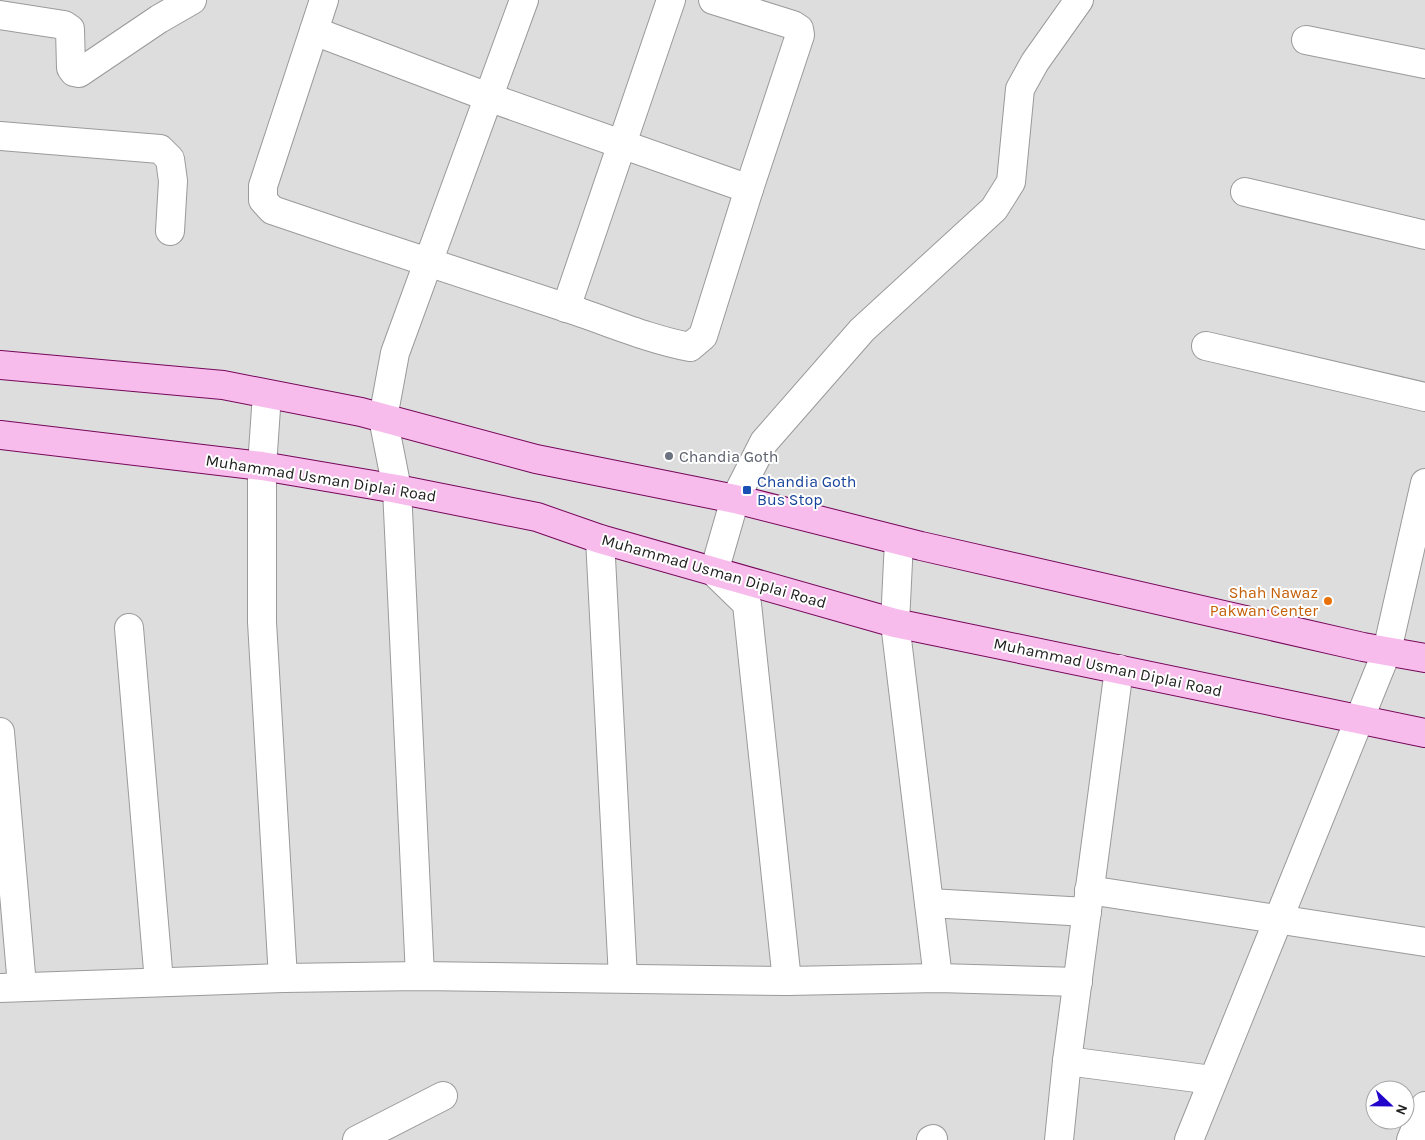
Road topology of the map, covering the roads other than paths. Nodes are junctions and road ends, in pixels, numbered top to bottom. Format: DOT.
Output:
graph roads {
  1 [pos="192,0"];
  2 [pos="324,0"];
  3 [pos="524,0"];
  4 [pos="671,0"];
  5 [pos="716,0"];
  6 [pos="1079,0"];
  7 [pos="160,9"];
  8 [pos="8,11"];
  9 [pos="314,31"];
  10 [pos="1306,40"];
  11 [pos="1425,64"];
  12 [pos="488,97"];
  13 [pos="0,136"];
  14 [pos="622,144"];
  15 [pos="749,189"];
  16 [pos="1245,192"];
  17 [pos="170,232"];
  18 [pos="1425,235"];
  19 [pos="428,264"];
  20 [pos="566,308"];
  21 [pos="1206,346"];
  22 [pos="0,365"];
  23 [pos="268,394"];
  24 [pos="1425,397"];
  25 [pos="383,418"];
  26 [pos="0,435"];
  27 [pos="262,466"];
  28 [pos="1425,483"];
  29 [pos="397,489"];
  30 [pos="735,499"];
  31 [pos="600,539"];
  32 [pos="899,541"];
  33 [pos="714,572"];
  34 [pos="895,623"];
  35 [pos="128,628"];
  36 [pos="1387,651"];
  37 [pos="1425,658"];
  38 [pos="1119,669"];
  39 [pos="1360,721"];
  40 [pos="0,732"];
  41 [pos="1425,733"];
  42 [pos="1088,901"];
  43 [pos="929,904"];
  44 [pos="1279,920"];
  45 [pos="1425,942"];
  46 [pos="420,976"];
  47 [pos="283,978"];
  48 [pos="623,978"];
  49 [pos="938,978"];
  50 [pos="787,981"];
  51 [pos="159,982"];
  52 [pos="1078,982"];
  53 [pos="11,987"];
  54 [pos="1067,1061"];
  55 [pos="1212,1080"];
  56 [pos="443,1096"];
  57 [pos="1425,1106"];
  58 [pos="357,1140"];
  59 [pos="1059,1140"];
  60 [pos="1189,1140"];
  61 [pos="1411,1140"];
  1 -- 7 [label="street"];
  2 -- 9 [label="street"];
  3 -- 12 [label="street"];
  4 -- 14 [label="street"];
  5 -- 15 [label="street"];
  6 -- 30 [label="street"];
  7 -- 8 [label="street"];
  9 -- 12 [label="street"];
  9 -- 19 [label="street"];
  10 -- 11 [label="street"];
  12 -- 14 [label="street"];
  12 -- 19 [label="street"];
  13 -- 17 [label="street"];
  14 -- 15 [label="street"];
  14 -- 20 [label="street"];
  15 -- 20 [label="street"];
  16 -- 18 [label="street"];
  19 -- 20 [label="street"];
  19 -- 25 [label="street"];
  21 -- 24 [label="street"];
  22 -- 23 [label="street"];
  23 -- 25 [label="street"];
  23 -- 27 [label="street"];
  25 -- 29 [label="street"];
  25 -- 30 [label="street"];
  26 -- 27 [label="street, Muhammad Usman Diplai Road"];
  27 -- 29 [label="street, Muhammad Usman Diplai Road"];
  27 -- 47 [label="street"];
  28 -- 36 [label="street"];
  29 -- 31 [label="street, Muhammad Usman Diplai Road"];
  29 -- 46 [label="street"];
  30 -- 32 [label="street"];
  30 -- 33 [label="street"];
  31 -- 33 [label="street, Muhammad Usman Diplai Road"];
  31 -- 48 [label="street"];
  32 -- 34 [label="street"];
  32 -- 36 [label="street"];
  33 -- 34 [label="street, Muhammad Usman Diplai Road"];
  33 -- 50 [label="street"];
  34 -- 38 [label="street, Muhammad Usman Diplai Road"];
  34 -- 43 [label="street"];
  35 -- 51 [label="street"];
  36 -- 37 [label="street"];
  36 -- 39 [label="street"];
  38 -- 39 [label="street, Muhammad Usman Diplai Road"];
  38 -- 42 [label="street"];
  39 -- 41 [label="street, Muhammad Usman Diplai Road"];
  39 -- 44 [label="street"];
  40 -- 53 [label="street"];
  42 -- 43 [label="street"];
  42 -- 44 [label="street"];
  42 -- 52 [label="street"];
  43 -- 49 [label="street"];
  44 -- 45 [label="street"];
  44 -- 55 [label="street"];
  46 -- 47 [label="street"];
  46 -- 48 [label="street"];
  47 -- 51 [label="street"];
  48 -- 50 [label="street"];
  49 -- 50 [label="street"];
  49 -- 52 [label="street"];
  51 -- 53 [label="street"];
  52 -- 54 [label="street"];
  54 -- 55 [label="street"];
  54 -- 59 [label="street"];
  55 -- 60 [label="street"];
  56 -- 58 [label="street"];
  57 -- 61 [label="street"];
}
